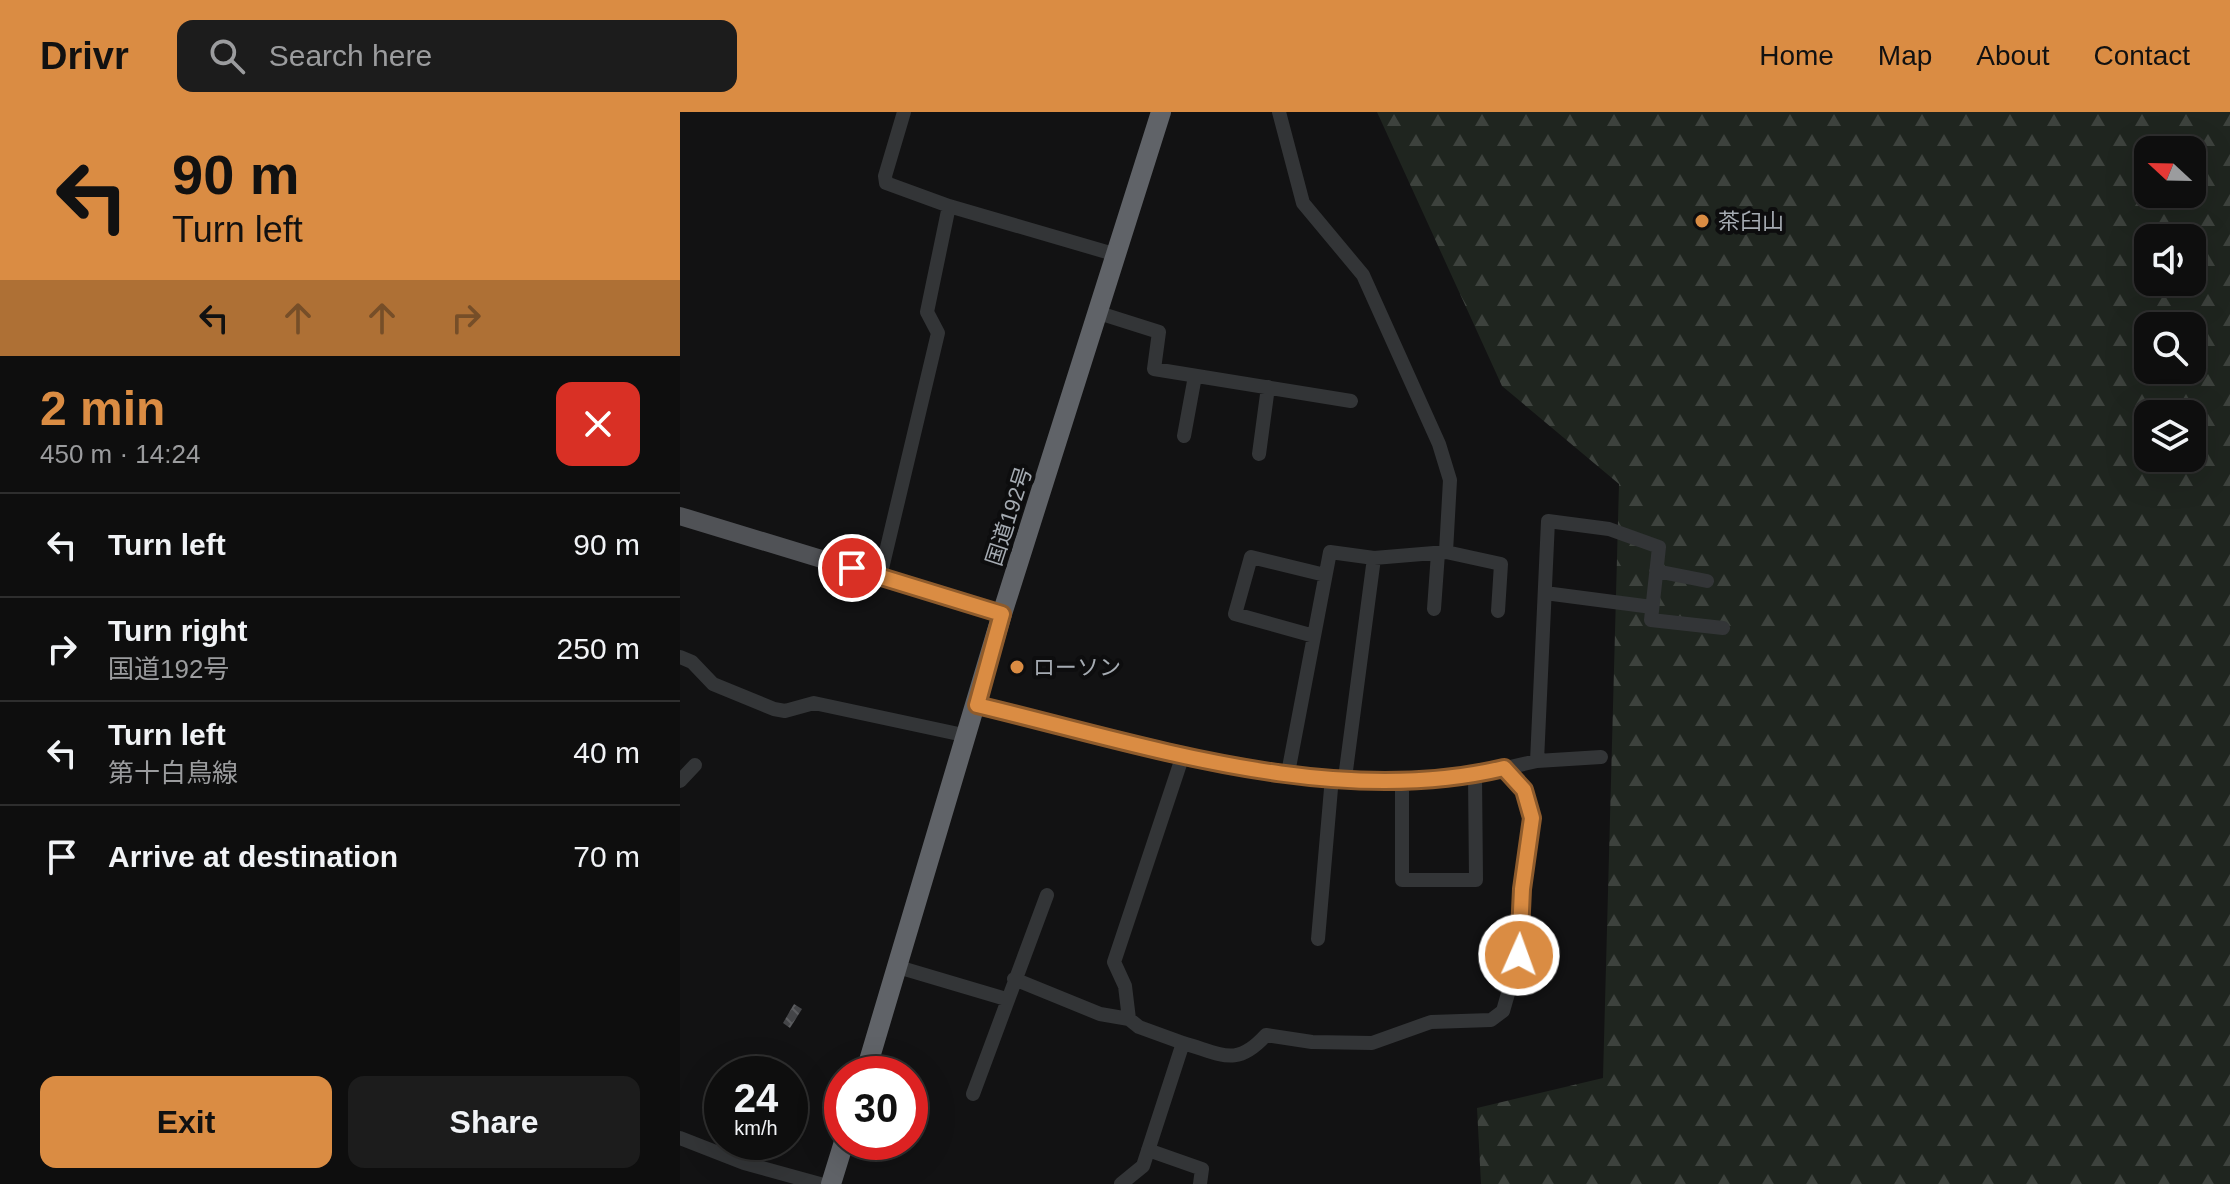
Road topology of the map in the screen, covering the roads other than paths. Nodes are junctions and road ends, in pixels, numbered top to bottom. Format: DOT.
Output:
graph roads {
  1 [pos="904,112"];
  2 [pos="1161,112"];
  3 [pos="1279,112"];
  4 [pos="949,206"];
  5 [pos="1117,255"];
  6 [pos="1099,313"];
  7 [pos="1195,376"];
  8 [pos="1268,387"];
  9 [pos="1351,401"];
  10 [pos="1184,436"];
  11 [pos="1259,454"];
  12 [pos="680,516"];
  13 [pos="1442,553"];
  14 [pos="1374,558"];
  15 [pos="1656,571"];
  16 [pos="1325,575"];
  17 [pos="880,577"];
  18 [pos="1707,581"];
  19 [pos="1545,593"];
  20 [pos="1652,607"];
  21 [pos="1434,609"];
  22 [pos="1498,611"];
  23 [pos="1002,614"];
  24 [pos="1723,628"];
  25 [pos="1314,636"];
  26 [pos="680,657"];
  27 [pos="977,705"];
  28 [pos="968,736"];
  29 [pos="1183,755"];
  30 [pos="1601,757"];
  31 [pos="1537,761"];
  32 [pos="695,765"];
  33 [pos="1504,768"];
  34 [pos="1288,773"];
  35 [pos="1475,775"];
  36 [pos="1338,778"];
  37 [pos="680,781"];
  38 [pos="1402,784"];
  39 [pos="1047,895"];
  40 [pos="1318,939"];
  41 [pos="898,967"];
  42 [pos="1014,979"];
  43 [pos="1006,999"];
  44 [pos="1129,1019"];
  45 [pos="1183,1043"];
  46 [pos="871,1056"];
  47 [pos="973,1094"];
  48 [pos="680,1138"];
  49 [pos="1148,1150"];
  50 [pos="838,1160"];
  51 [pos="820,1184"];
  52 [pos="831,1184"];
  53 [pos="1121,1184"];
  54 [pos="1200,1184"];
  1 -- 4 [label="street"];
  2 -- 5 [label="highway, 国道192号"];
  3 -- 13 [label="street"];
  4 -- 5 [label="street"];
  4 -- 17 [label="street"];
  5 -- 6 [label="highway, 国道192号"];
  6 -- 7 [label="street"];
  6 -- 23 [label="highway, 国道192号"];
  7 -- 8 [label="street"];
  7 -- 10 [label="street"];
  8 -- 9 [label="street"];
  8 -- 11 [label="street"];
  12 -- 17 [label="main road"];
  13 -- 14 [label="street"];
  13 -- 21 [label="street"];
  13 -- 22 [label="street"];
  14 -- 16 [label="street"];
  14 -- 36 [label="street"];
  15 -- 18 [label="street"];
  15 -- 19 [label="street"];
  15 -- 20 [label="street"];
  16 -- 25 [label="street"];
  16 -- 25 [label="street"];
  17 -- 23 [label="main road"];
  19 -- 20 [label="street"];
  19 -- 31 [label="street"];
  20 -- 24 [label="street"];
  23 -- 27 [label="highway, 国道192号"];
  25 -- 34 [label="street"];
  26 -- 28 [label="street"];
  27 -- 28 [label="highway, 国道192号"];
  27 -- 29 [label="street"];
  28 -- 41 [label="highway, 国道192号"];
  29 -- 34 [label="street"];
  29 -- 44 [label="street"];
  30 -- 31 [label="street"];
  31 -- 33 [label="street"];
  32 -- 37 [label="street"];
  33 -- 35 [label="street"];
  33 -- 45 [label="street"];
  34 -- 36 [label="street"];
  35 -- 38 [label="street"];
  35 -- 38 [label="street"];
  36 -- 38 [label="street"];
  36 -- 40 [label="street"];
  39 -- 42 [label="street"];
  41 -- 43 [label="street"];
  41 -- 46 [label="highway, 国道192号"];
  42 -- 43 [label="street"];
  42 -- 44 [label="street"];
  43 -- 47 [label="street"];
  44 -- 45 [label="street"];
  45 -- 49 [label="street"];
  48 -- 51 [label="street"];
  49 -- 53 [label="street"];
  49 -- 54 [label="street"];
  50 -- 52 [label="highway"];
}
